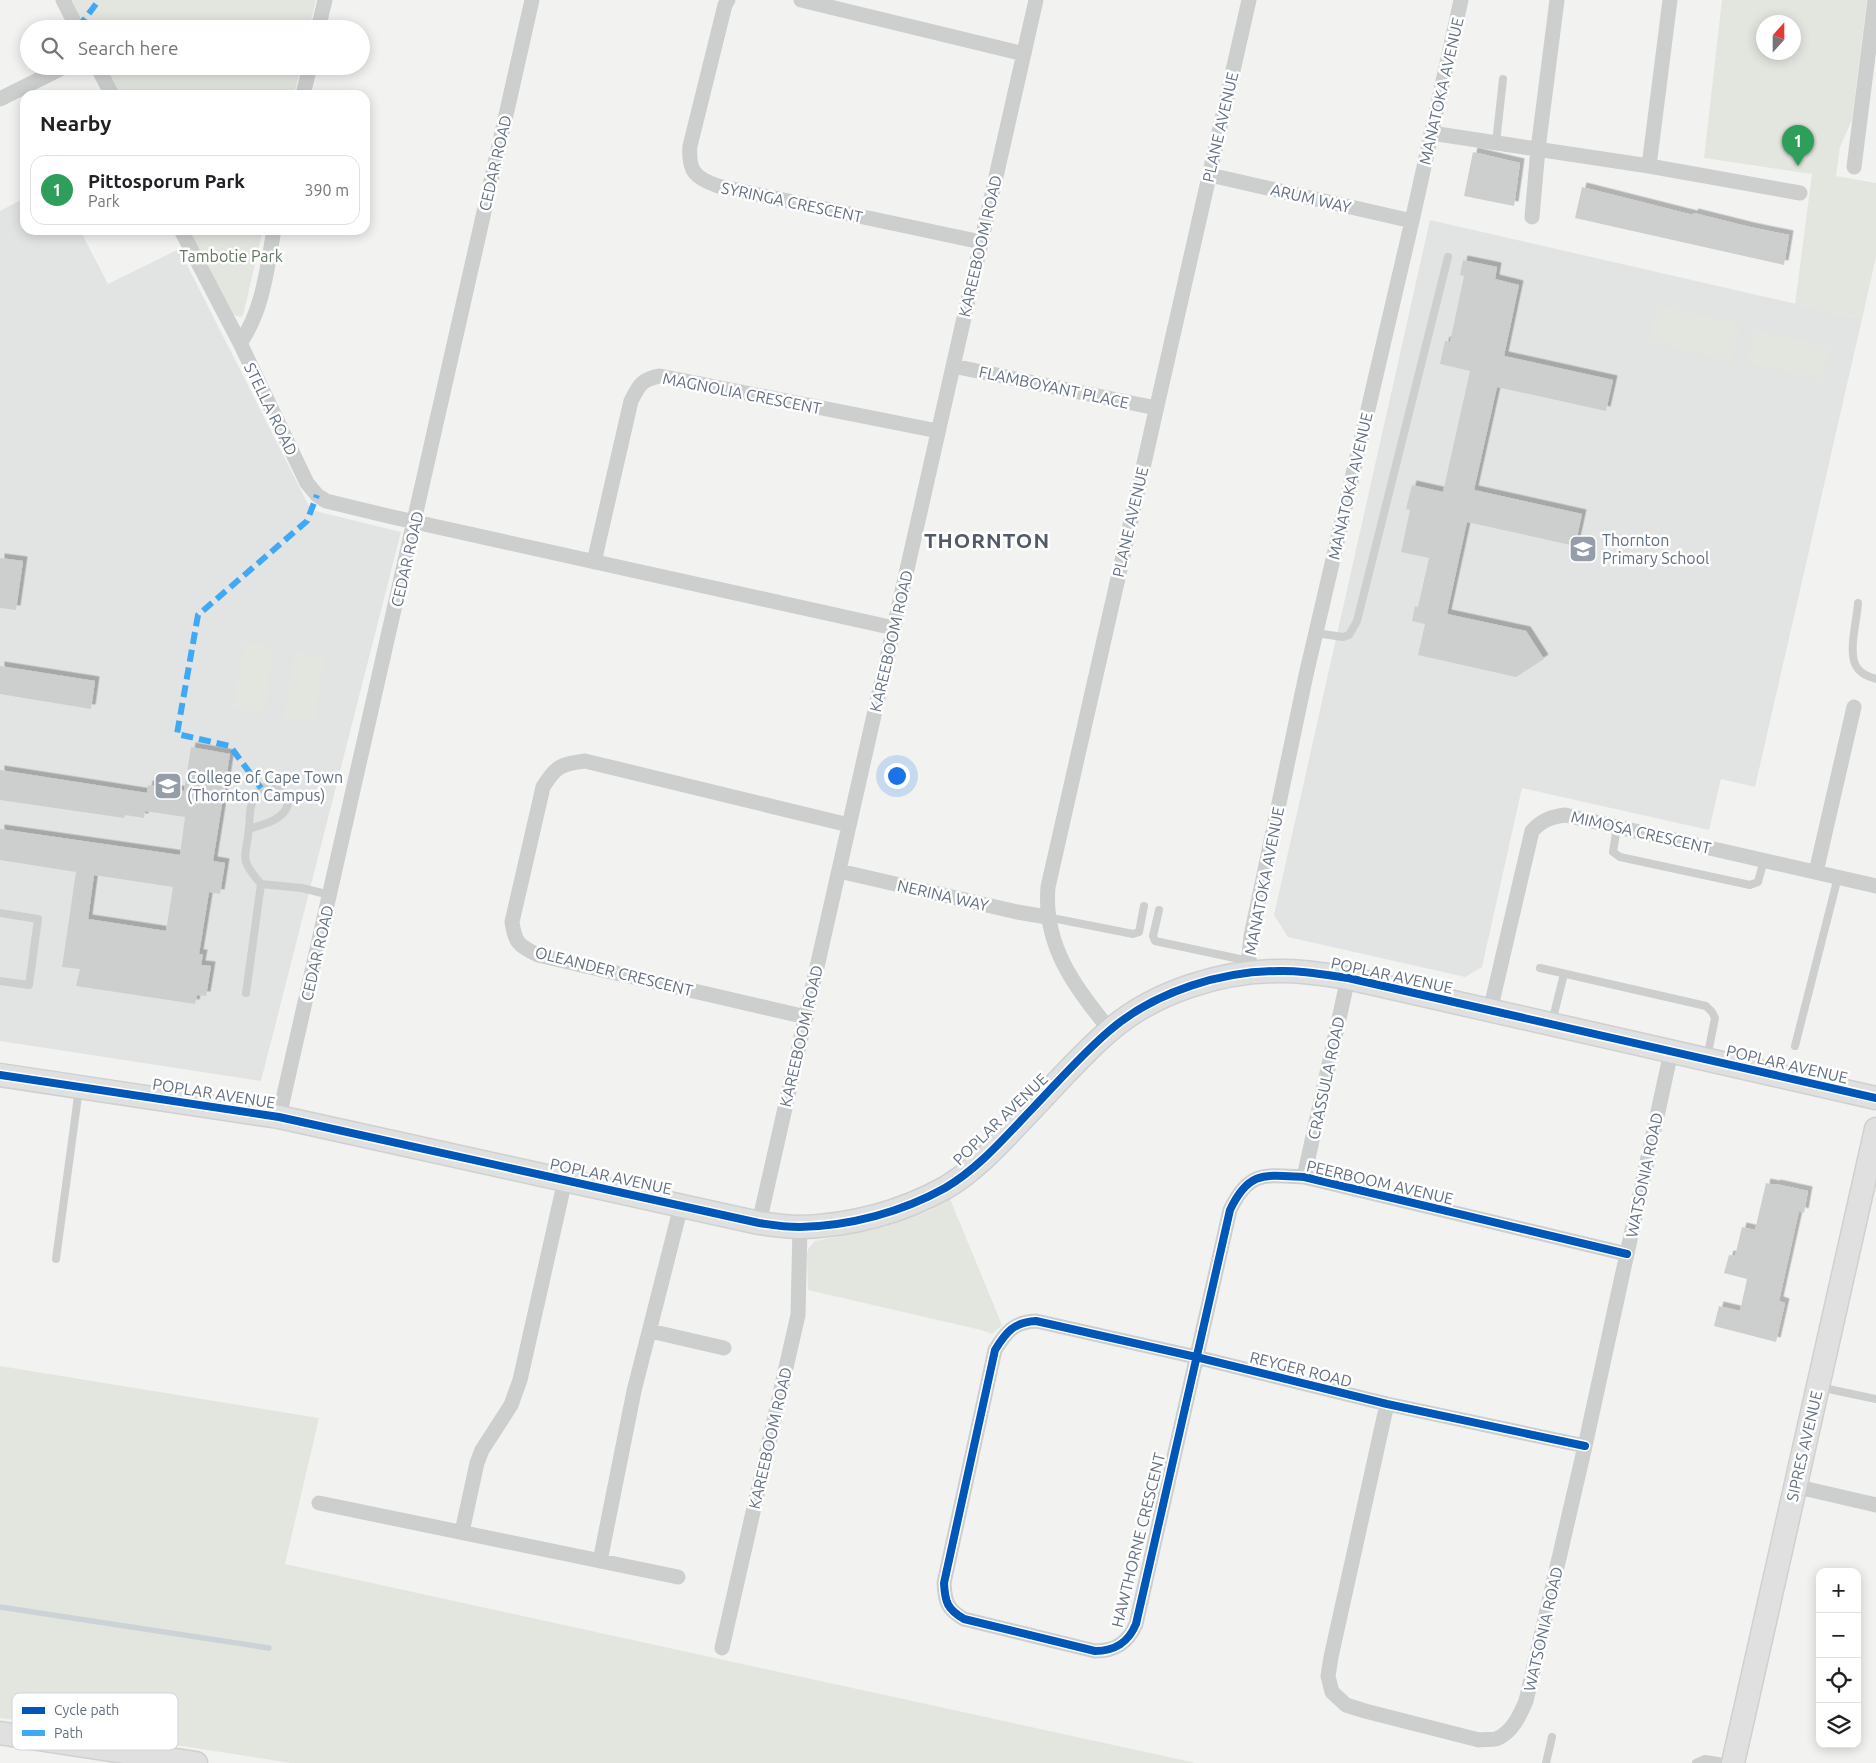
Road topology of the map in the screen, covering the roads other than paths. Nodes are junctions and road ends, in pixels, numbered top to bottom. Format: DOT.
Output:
graph roads {
  1 [pos="63,0"];
  2 [pos="325,0"];
  3 [pos="532,0"];
  4 [pos="728,0"];
  5 [pos="801,0"];
  6 [pos="1036,0"];
  7 [pos="1249,0"];
  8 [pos="1461,0"];
  9 [pos="1557,0"];
  10 [pos="1670,0"];
  11 [pos="1875,0"];
  12 [pos="73,20"];
  13 [pos="320,20"];
  14 [pos="1024,54"];
  15 [pos="49,75"];
  16 [pos="102,75"];
  17 [pos="308,75"];
  18 [pos="1503,80"];
  19 [pos="109,90"];
  20 [pos="304,90"];
  21 [pos="0,100"];
  22 [pos="1431,133"];
  23 [pos="1496,143"];
  24 [pos="1538,149"];
  25 [pos="1649,166"];
  26 [pos="1854,167"];
  27 [pos="1210,174"];
  28 [pos="1800,193"];
  29 [pos="1532,217"];
  30 [pos="1412,221"];
  31 [pos="184,235"];
  32 [pos="273,235"];
  33 [pos="981,242"];
  34 [pos="1448,257"];
  35 [pos="240,343"];
  36 [pos="953,366"];
  37 [pos="1156,408"];
  38 [pos="938,432"];
  39 [pos="415,522"];
  40 [pos="594,562"];
  41 [pos="1858,603"];
  42 [pos="894,628"];
  43 [pos="1316,633"];
  44 [pos="1876,679"];
  45 [pos="1854,707"];
  46 [pos="849,825"];
  47 [pos="1617,826"];
  48 [pos="249,829"];
  49 [pos="1764,860"];
  50 [pos="839,871"];
  51 [pos="1816,872"];
  52 [pos="1838,877"];
  53 [pos="261,884"];
  54 [pos="1876,886"];
  55 [pos="330,896"];
  56 [pos="1144,906"];
  57 [pos="1159,910"];
  58 [pos="0,913"];
  59 [pos="1047,917"];
  60 [pos="1249,967"];
  61 [pos="1540,968"];
  62 [pos="1564,974"];
  63 [pos="1348,978"];
  64 [pos="0,981"];
  65 [pos="246,992"];
  66 [pos="1490,1011"];
  67 [pos="806,1017"];
  68 [pos="1551,1024"];
  69 [pos="1110,1030"];
  70 [pos="1795,1046"];
  71 [pos="1671,1052"];
  72 [pos="1707,1060"];
  73 [pos="0,1075"];
  74 [pos="80,1087"];
  75 [pos="1876,1098"];
  76 [pos="279,1117"];
  77 [pos="1876,1128"];
  78 [pos="1304,1177"];
  79 [pos="565,1180"];
  80 [pos="681,1206"];
  81 [pos="759,1224"];
  82 [pos="800,1227"];
  83 [pos="1627,1254"];
  84 [pos="56,1259"];
  85 [pos="1012,1328"];
  86 [pos="650,1331"];
  87 [pos="724,1348"];
  88 [pos="1196,1357"];
  89 [pos="1817,1386"];
  90 [pos="1876,1399"];
  91 [pos="1388,1404"];
  92 [pos="1585,1446"];
  93 [pos="1794,1486"];
  94 [pos="319,1502"];
  95 [pos="1876,1505"];
  96 [pos="462,1532"];
  97 [pos="600,1561"];
  98 [pos="678,1577"];
  99 [pos="722,1648"];
  100 [pos="1552,1737"];
  101 [pos="111,1750"];
  102 [pos="196,1763"];
  103 [pos="1546,1763"];
  104 [pos="1696,1763"];
  105 [pos="1732,1763"];
  1 -- 12 [label="street"];
  2 -- 13 [label="street"];
  3 -- 39 [label="street, CEDAR ROAD"];
  4 -- 33 [label="street, SYRINGA CRESCENT"];
  5 -- 14 [label="street"];
  6 -- 14 [label="street, KAREEBOOM ROAD"];
  7 -- 27 [label="street, PLANE AVENUE"];
  8 -- 22 [label="street, MANATOKA AVENUE"];
  9 -- 24 [label="street"];
  10 -- 25 [label="street"];
  11 -- 26 [label="street"];
  14 -- 33 [label="street, KAREEBOOM ROAD"];
  15 -- 21 [label="street"];
  16 -- 19 [label="street"];
  17 -- 20 [label="street"];
  18 -- 23 [label="lane"];
  22 -- 23 [label="street"];
  22 -- 30 [label="street, MANATOKA AVENUE"];
  23 -- 24 [label="street"];
  24 -- 25 [label="street"];
  24 -- 29 [label="street"];
  25 -- 28 [label="street"];
  27 -- 30 [label="street, ARUM WAY"];
  27 -- 37 [label="street, PLANE AVENUE"];
  30 -- 43 [label="street, MANATOKA AVENUE"];
  31 -- 35 [label="street, STELLA ROAD"];
  32 -- 35 [label="street"];
  33 -- 36 [label="street, KAREEBOOM ROAD"];
  34 -- 43 [label="lane"];
  35 -- 39 [label="street, STELLA ROAD"];
  36 -- 37 [label="street, FLAMBOYANT PLACE"];
  36 -- 38 [label="street, KAREEBOOM ROAD"];
  37 -- 59 [label="street, PLANE AVENUE"];
  38 -- 40 [label="street, MAGNOLIA CRESCENT"];
  38 -- 42 [label="street, KAREEBOOM ROAD"];
  39 -- 40 [label="street"];
  39 -- 55 [label="street, CEDAR ROAD"];
  40 -- 42 [label="street"];
  41 -- 44 [label="lane"];
  42 -- 46 [label="street, KAREEBOOM ROAD"];
  43 -- 60 [label="street, MANATOKA AVENUE"];
  45 -- 51 [label="street"];
  46 -- 50 [label="street, KAREEBOOM ROAD"];
  46 -- 67 [label="street, OLEANDER CRESCENT"];
  47 -- 49 [label="street, MIMOSA CRESCENT"];
  47 -- 49 [label="lane"];
  47 -- 66 [label="street, MIMOSA CRESCENT"];
  48 -- 48 [label="lane"];
  48 -- 53 [label="lane"];
  49 -- 51 [label="street, MIMOSA CRESCENT"];
  50 -- 59 [label="street, NERINA WAY"];
  50 -- 67 [label="street, KAREEBOOM ROAD"];
  51 -- 52 [label="street, MIMOSA CRESCENT"];
  52 -- 54 [label="street, MIMOSA CRESCENT"];
  52 -- 70 [label="lane"];
  53 -- 55 [label="lane"];
  53 -- 65 [label="lane"];
  55 -- 76 [label="street, CEDAR ROAD"];
  56 -- 59 [label="lane"];
  57 -- 60 [label="lane"];
  58 -- 64 [label="lane"];
  59 -- 69 [label="street, PLANE AVENUE"];
  60 -- 63 [label="street, POPLAR AVENUE"];
  60 -- 69 [label="street, POPLAR AVENUE"];
  61 -- 62 [label="lane"];
  62 -- 68 [label="lane"];
  62 -- 72 [label="lane"];
  63 -- 66 [label="street, POPLAR AVENUE"];
  63 -- 78 [label="street, CRASSULA ROAD"];
  66 -- 68 [label="street, POPLAR AVENUE"];
  67 -- 81 [label="street, KAREEBOOM ROAD"];
  68 -- 71 [label="street, POPLAR AVENUE"];
  69 -- 82 [label="street, POPLAR AVENUE"];
  71 -- 72 [label="street, POPLAR AVENUE"];
  71 -- 83 [label="street, WATSONIA ROAD"];
  72 -- 75 [label="street, POPLAR AVENUE"];
  73 -- 74 [label="street, POPLAR AVENUE"];
  74 -- 76 [label="street, POPLAR AVENUE"];
  74 -- 84 [label="lane"];
  76 -- 79 [label="street, POPLAR AVENUE"];
  77 -- 89 [label="street, SIPRES AVENUE"];
  78 -- 83 [label="street, PEERBOOM AVENUE"];
  78 -- 88 [label="street, PEERBOOM AVENUE"];
  79 -- 80 [label="street, POPLAR AVENUE"];
  79 -- 96 [label="street"];
  80 -- 81 [label="street, POPLAR AVENUE"];
  80 -- 86 [label="street"];
  81 -- 82 [label="street, POPLAR AVENUE"];
  82 -- 99 [label="street, KAREEBOOM ROAD"];
  83 -- 92 [label="street, WATSONIA ROAD"];
  85 -- 88 [label="street, REYGER ROAD"];
  85 -- 88 [label="street, HAWTHORNE CRESCENT"];
  86 -- 87 [label="street"];
  86 -- 97 [label="street"];
  88 -- 91 [label="street, REYGER ROAD"];
  89 -- 90 [label="lane"];
  89 -- 93 [label="street, SIPRES AVENUE"];
  91 -- 92 [label="street, REYGER ROAD"];
  91 -- 92 [label="street, WATSONIA ROAD"];
  93 -- 95 [label="street"];
  93 -- 105 [label="street, SIPRES AVENUE"];
  94 -- 96 [label="street"];
  96 -- 97 [label="street"];
  97 -- 98 [label="street"];
  100 -- 103 [label="lane"];
  101 -- 102 [label="street"];
  104 -- 105 [label="lane"];
}
